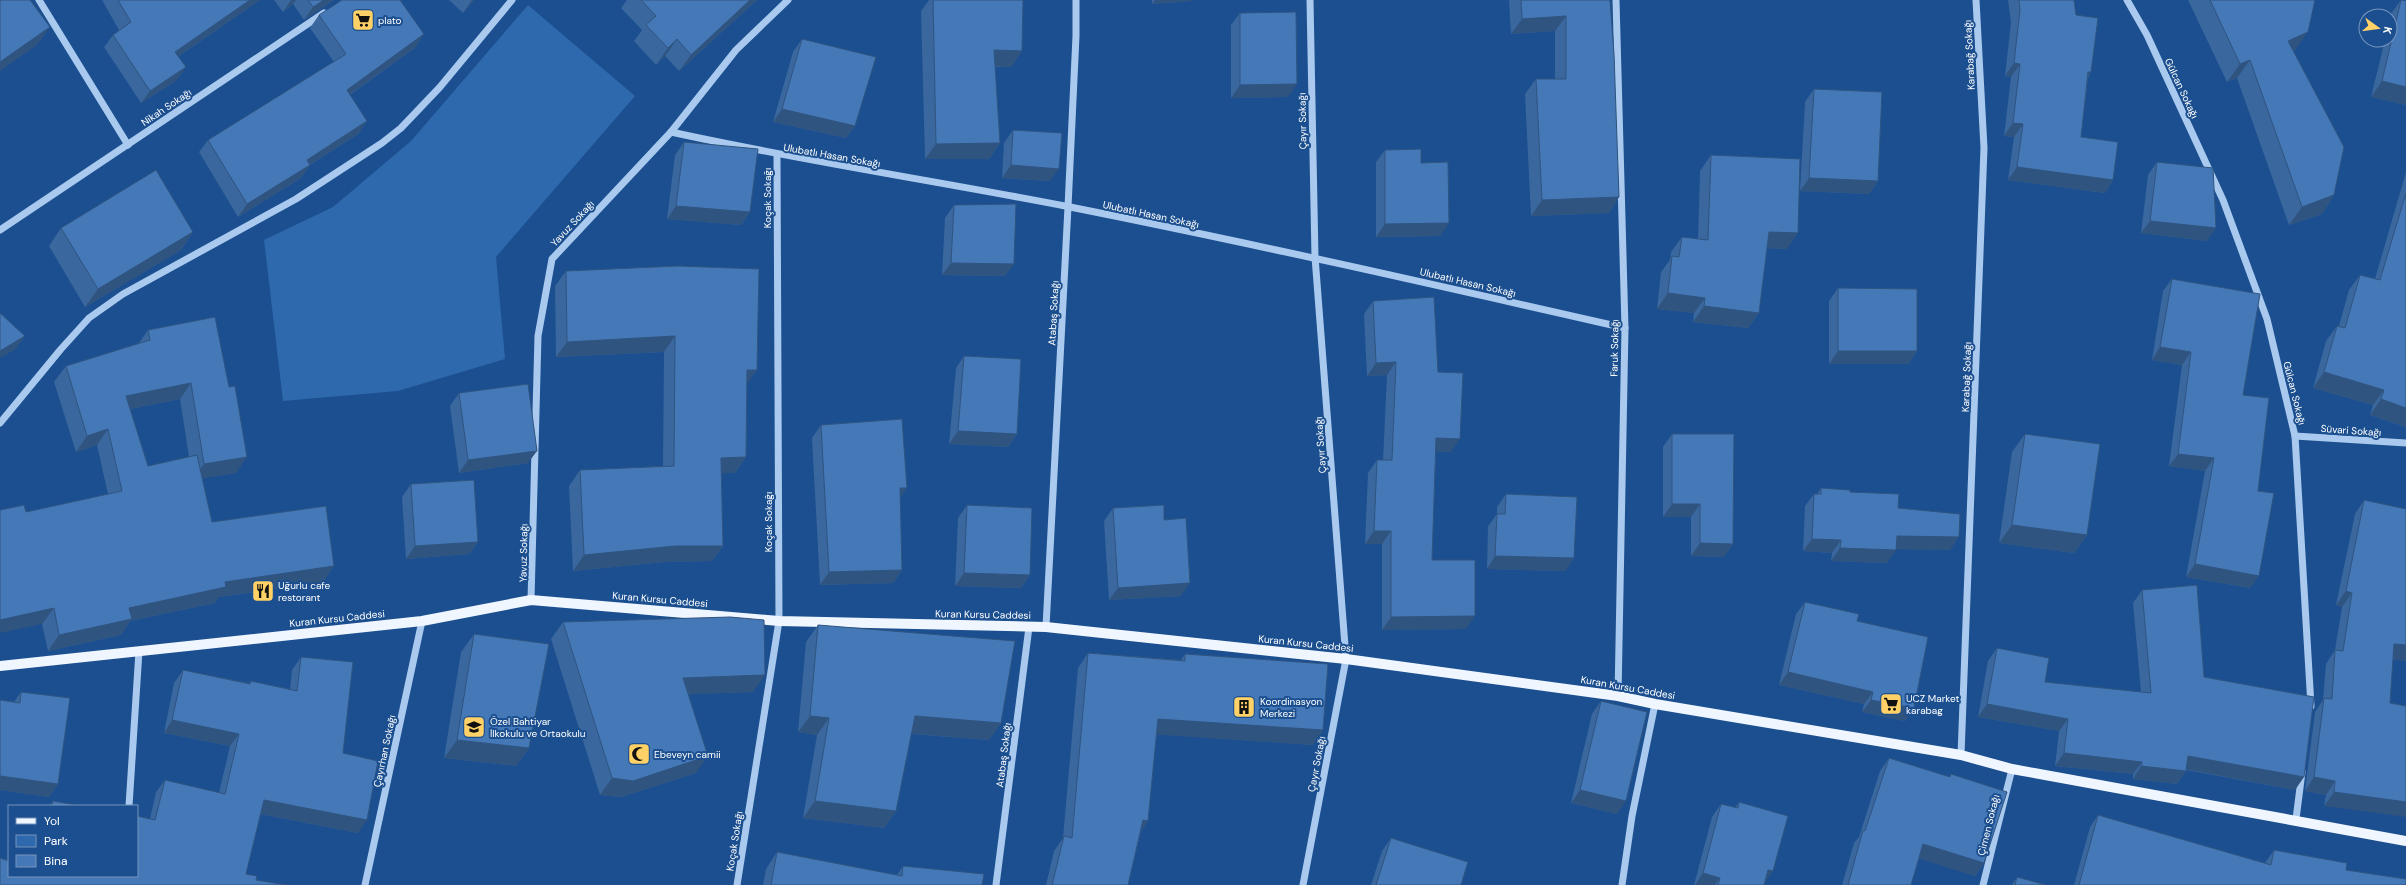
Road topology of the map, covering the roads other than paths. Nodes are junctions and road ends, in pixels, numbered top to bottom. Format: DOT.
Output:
graph roads {
  1 [pos="39,0"];
  2 [pos="512,0"];
  3 [pos="788,0"];
  4 [pos="1076,0"];
  5 [pos="1310,0"];
  6 [pos="1616,0"];
  7 [pos="1976,0"];
  8 [pos="2127,0"];
  9 [pos="331,8"];
  10 [pos="671,132"];
  11 [pos="128,145"];
  12 [pos="777,155"];
  13 [pos="1068,207"];
  14 [pos="0,230"];
  15 [pos="1315,257"];
  16 [pos="1625,328"];
  17 [pos="0,423"];
  18 [pos="2295,436"];
  19 [pos="2406,443"];
  20 [pos="532,600"];
  21 [pos="422,621"];
  22 [pos="779,621"];
  23 [pos="1029,627"];
  24 [pos="1046,627"];
  25 [pos="139,651"];
  26 [pos="1346,658"];
  27 [pos="0,666"];
  28 [pos="1618,696"];
  29 [pos="1655,704"];
  30 [pos="2309,716"];
  31 [pos="1961,755"];
  32 [pos="2303,764"];
  33 [pos="2012,769"];
  34 [pos="129,805"];
  35 [pos="2296,819"];
  36 [pos="2406,841"];
  37 [pos="365,885"];
  38 [pos="737,885"];
  39 [pos="996,885"];
  40 [pos="1303,885"];
  41 [pos="1622,885"];
  42 [pos="1983,885"];
  1 -- 11 [label="street"];
  2 -- 17 [label="street"];
  3 -- 10 [label="street, Yavuz Sokağı"];
  4 -- 13 [label="street, Atabaş Sokağı"];
  5 -- 15 [label="street, Çayır Sokağı"];
  6 -- 16 [label="street, Faruk Sokağı"];
  7 -- 31 [label="street, Karabağ Sokağı"];
  8 -- 18 [label="street, Gülcan Sokağı"];
  9 -- 11 [label="street, Nikah Sokağı"];
  10 -- 12 [label="street, Ulubatlı Hasan Sokağı"];
  10 -- 20 [label="street, Yavuz Sokağı"];
  11 -- 14 [label="street, Nikah Sokağı"];
  12 -- 13 [label="street, Ulubatlı Hasan Sokağı"];
  12 -- 22 [label="street, Koçak Sokağı"];
  13 -- 15 [label="street, Ulubatlı Hasan Sokağı"];
  13 -- 24 [label="street, Atabaş Sokağı"];
  15 -- 16 [label="street, Ulubatlı Hasan Sokağı"];
  15 -- 26 [label="street, Çayır Sokağı"];
  16 -- 28 [label="street, Faruk Sokağı"];
  18 -- 19 [label="street, Süvari Sokağı"];
  18 -- 30 [label="street, Gülcan Sokağı"];
  20 -- 21 [label="main road, Kuran Kursu Caddesi"];
  20 -- 22 [label="main road, Kuran Kursu Caddesi"];
  21 -- 25 [label="main road, Kuran Kursu Caddesi"];
  21 -- 37 [label="street, Çayırhan Sokağı"];
  22 -- 23 [label="main road, Kuran Kursu Caddesi"];
  22 -- 38 [label="street, Koçak Sokağı"];
  23 -- 24 [label="main road, Kuran Kursu Caddesi"];
  23 -- 39 [label="street, Atabaş Sokağı"];
  24 -- 26 [label="main road, Kuran Kursu Caddesi"];
  25 -- 27 [label="main road, Kuran Kursu Caddesi"];
  25 -- 34 [label="street"];
  26 -- 28 [label="main road, Kuran Kursu Caddesi"];
  26 -- 40 [label="street, Çayır Sokağı"];
  28 -- 29 [label="main road, Kuran Kursu Caddesi"];
  29 -- 31 [label="main road, Kuran Kursu Caddesi"];
  29 -- 41 [label="street"];
  31 -- 33 [label="main road, Kuran Kursu Caddesi"];
  32 -- 35 [label="street"];
  33 -- 35 [label="main road, Kuran Kursu Caddesi"];
  33 -- 42 [label="street, Çimen Sokağı"];
  35 -- 36 [label="main road, Kuran Kursu Caddesi"];
}
